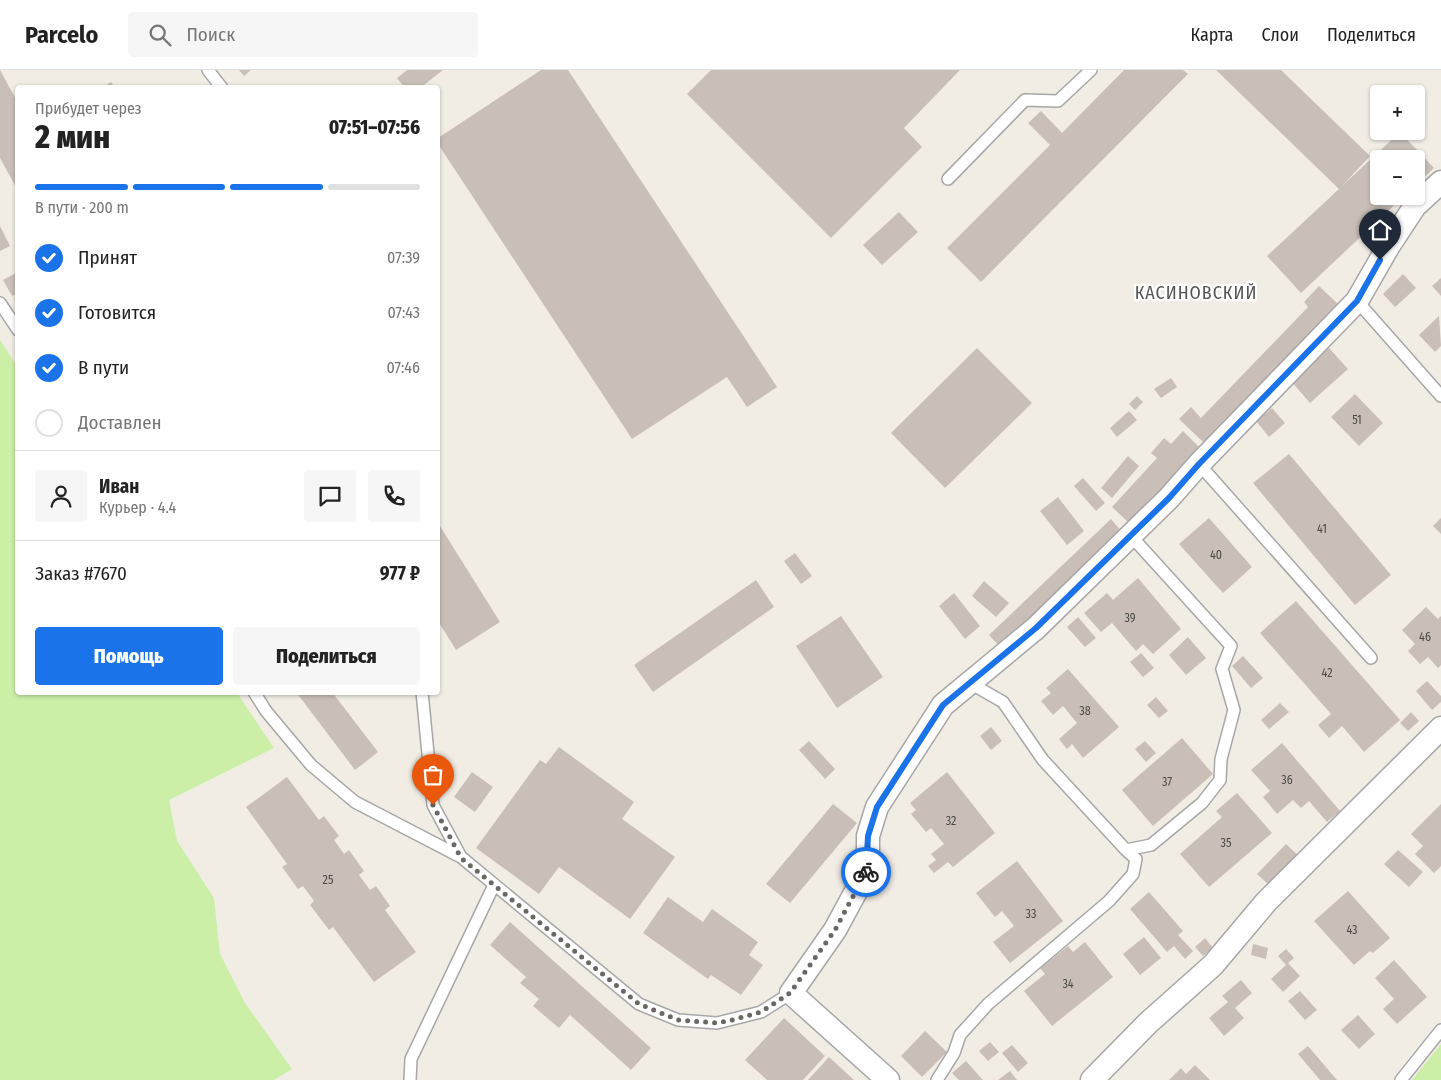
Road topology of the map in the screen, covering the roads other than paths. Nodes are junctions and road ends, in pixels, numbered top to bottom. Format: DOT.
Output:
graph roads {
  1 [pos="208,70"];
  2 [pos="1091,70"];
  3 [pos="220,85"];
  4 [pos="948,179"];
  5 [pos="1441,182"];
  6 [pos="1357,301"];
  7 [pos="0,303"];
  8 [pos="15,326"];
  9 [pos="1441,396"];
  10 [pos="1199,464"];
  11 [pos="1131,536"];
  12 [pos="1371,658"];
  13 [pos="970,683"];
  14 [pos="256,695"];
  15 [pos="422,695"];
  16 [pos="1441,728"];
  17 [pos="1126,850"];
  18 [pos="461,858"];
  19 [pos="494,885"];
  20 [pos="790,993"];
  21 [pos="1441,1030"];
  22 [pos="410,1080"];
  23 [pos="888,1080"];
  24 [pos="937,1080"];
  25 [pos="1092,1080"];
  26 [pos="1401,1080"];
  1 -- 3 [label="lane"];
  2 -- 4 [label="lane"];
  5 -- 6 [label="street"];
  6 -- 9 [label="lane"];
  6 -- 10 [label="street"];
  7 -- 8 [label="lane"];
  10 -- 11 [label="street"];
  10 -- 12 [label="lane"];
  11 -- 13 [label="street"];
  11 -- 17 [label="lane"];
  13 -- 17 [label="lane"];
  13 -- 20 [label="street"];
  14 -- 18 [label="lane"];
  15 -- 18 [label="lane"];
  16 -- 25 [label="street"];
  17 -- 24 [label="lane"];
  18 -- 19 [label="lane"];
  19 -- 20 [label="lane"];
  19 -- 22 [label="lane"];
  20 -- 23 [label="street"];
  21 -- 26 [label="lane"];
}
